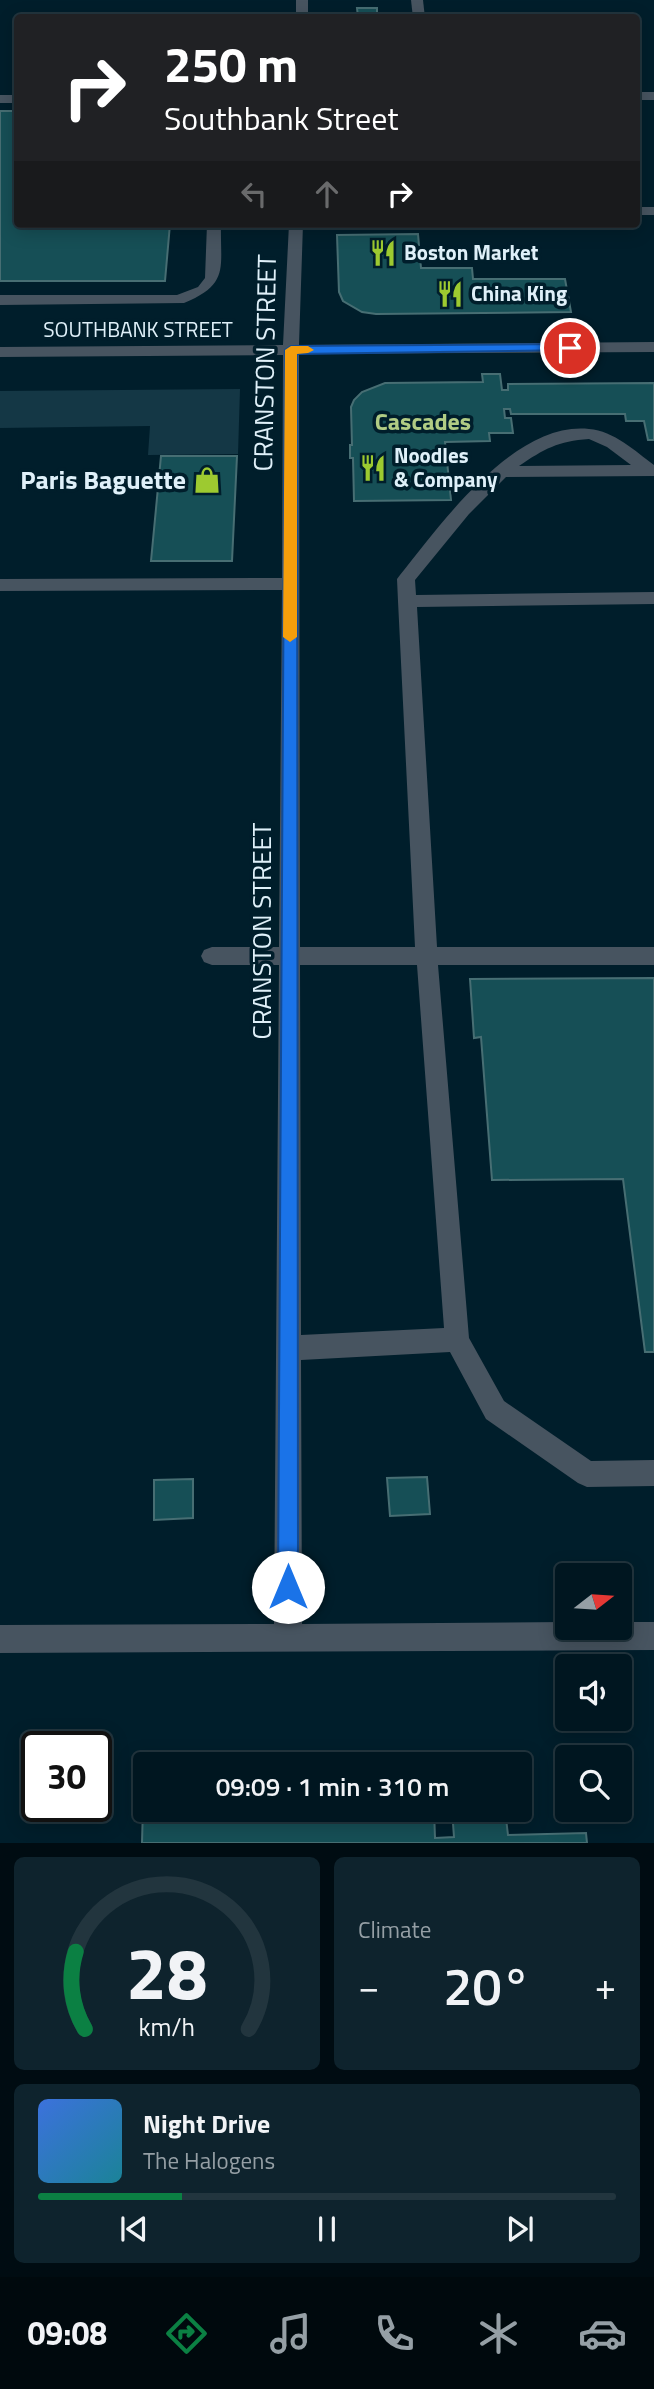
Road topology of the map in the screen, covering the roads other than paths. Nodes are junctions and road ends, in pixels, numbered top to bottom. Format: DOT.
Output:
graph roads {
  1 [pos="214,228"];
  2 [pos="296,228"];
  3 [pos="0,299"];
  4 [pos="654,347"];
  5 [pos="291,350"];
  6 [pos="0,352"];
  7 [pos="651,470"];
  8 [pos="503,472"];
  9 [pos="290,584"];
  10 [pos="0,585"];
  11 [pos="654,598"];
  12 [pos="407,601"];
  13 [pos="289,955"];
  14 [pos="212,956"];
  15 [pos="426,956"];
  16 [pos="654,956"];
  17 [pos="457,1340"];
  18 [pos="289,1348"];
  19 [pos="654,1473"];
  20 [pos="654,1636"];
  21 [pos="288,1638"];
  22 [pos="0,1639"];
  1 -- 3 [label="street"];
  2 -- 5 [label="street, CRANSTON STREET"];
  4 -- 5 [label="street, SOUTHBANK STREET"];
  5 -- 6 [label="street, SOUTHBANK STREET"];
  5 -- 9 [label="street, CRANSTON STREET"];
  7 -- 8 [label="street"];
  7 -- 8 [label="street"];
  8 -- 12 [label="street"];
  9 -- 10 [label="street"];
  9 -- 13 [label="street, CRANSTON STREET"];
  11 -- 12 [label="street"];
  12 -- 15 [label="street"];
  13 -- 14 [label="street"];
  13 -- 15 [label="street"];
  13 -- 18 [label="street, CRANSTON STREET"];
  15 -- 16 [label="street"];
  15 -- 17 [label="street"];
  17 -- 18 [label="street"];
  17 -- 19 [label="street"];
  18 -- 21 [label="street, CRANSTON STREET"];
  20 -- 21 [label="street"];
  21 -- 22 [label="street"];
}
